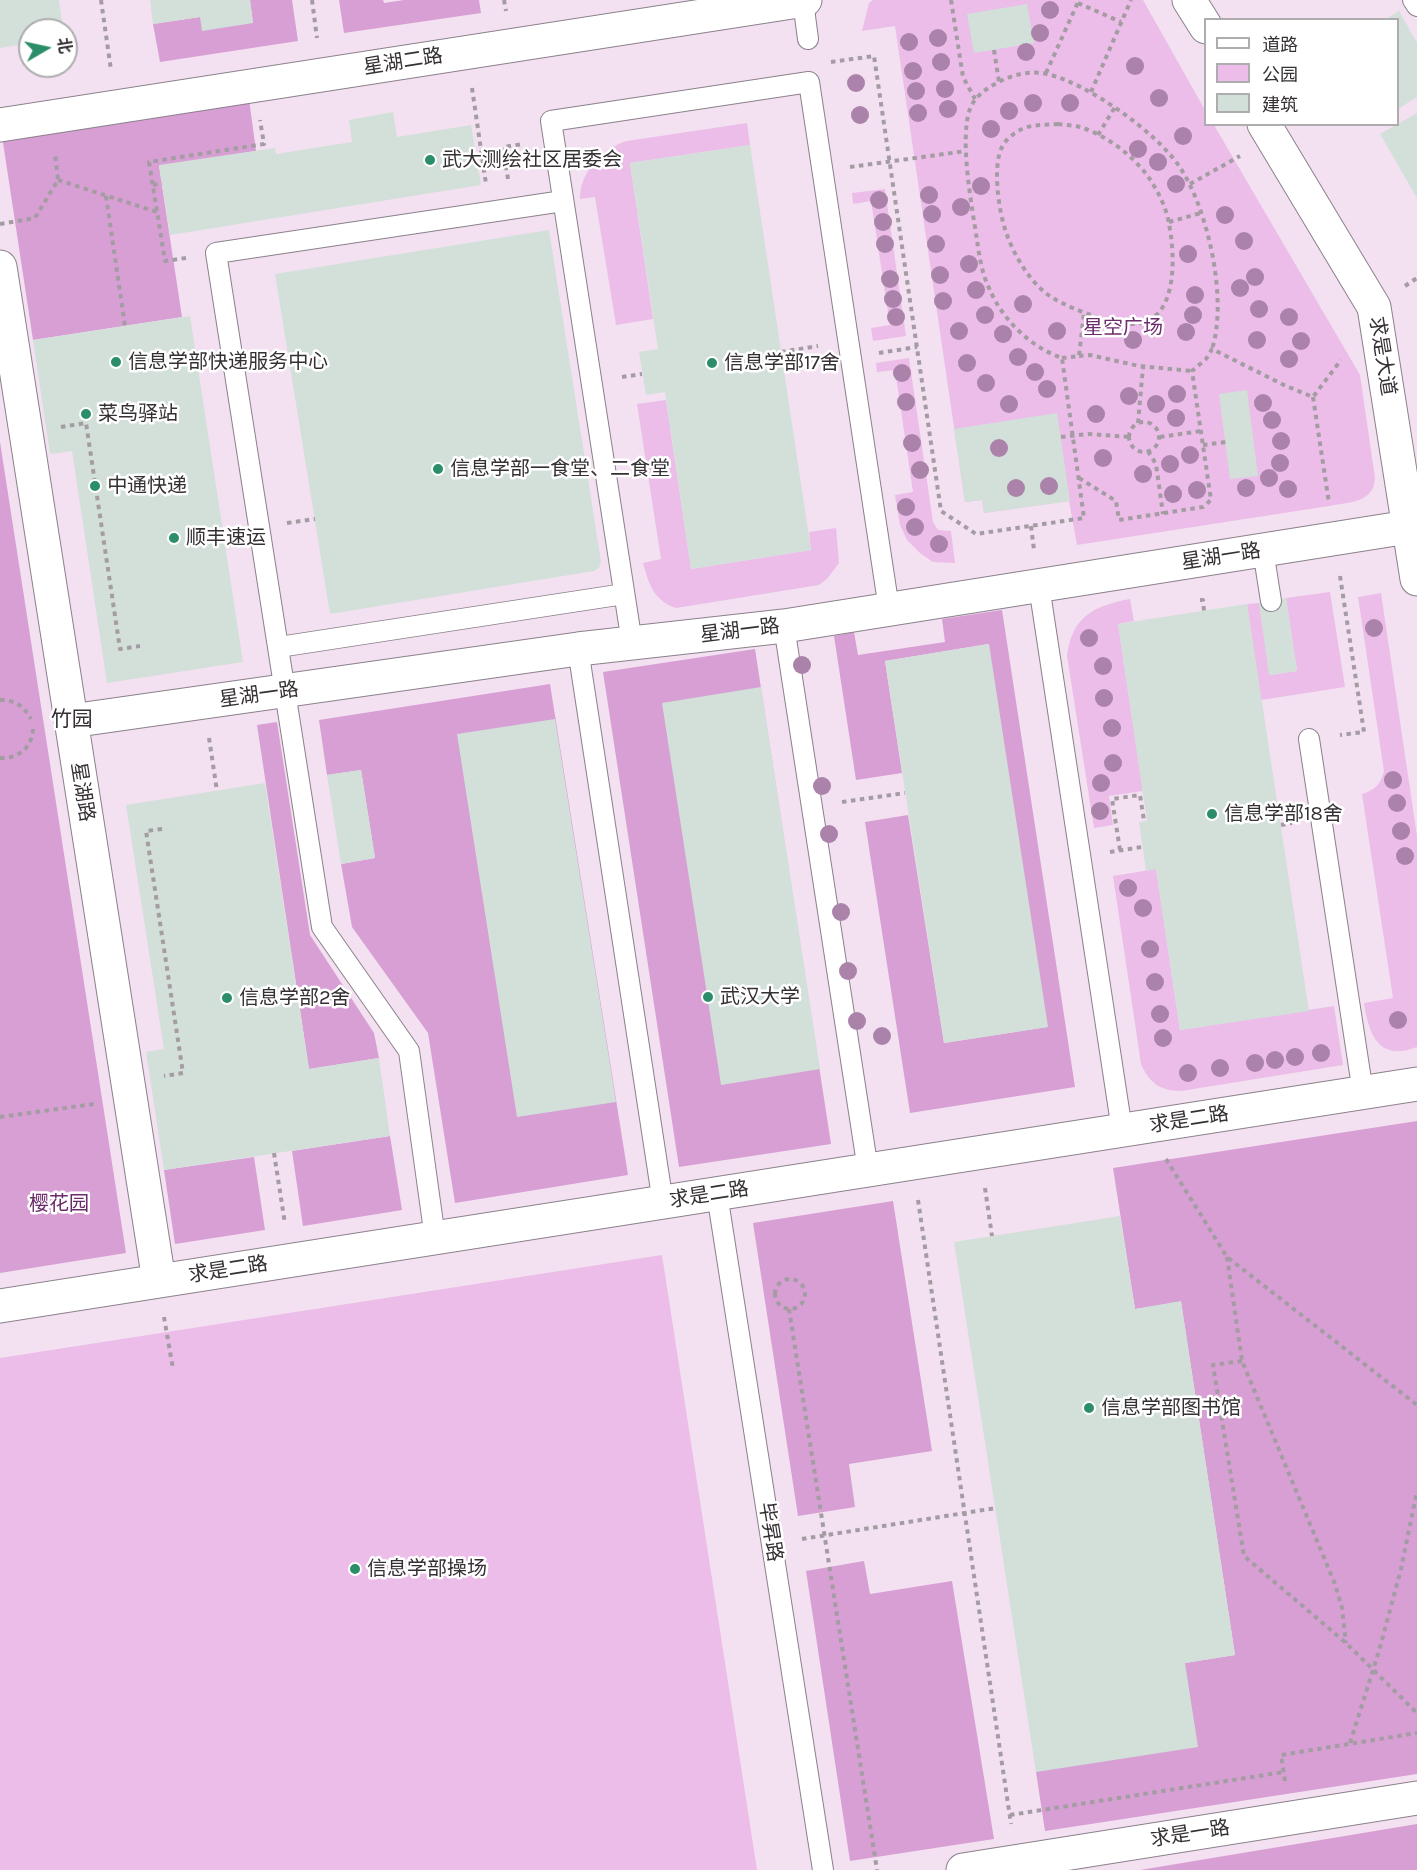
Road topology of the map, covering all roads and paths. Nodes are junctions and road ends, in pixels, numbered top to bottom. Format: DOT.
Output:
graph roads {
  1 [pos="101,0"];
  2 [pos="312,0"];
  3 [pos="951,0"];
  4 [pos="1131,0"];
  5 [pos="1189,0"];
  6 [pos="1413,0"];
  7 [pos="804,1"];
  8 [pos="1078,1"];
  9 [pos="313,6"];
  10 [pos="1417,6"];
  11 [pos="1121,22"];
  12 [pos="1204,24"];
  13 [pos="808,39"];
  14 [pos="108,46"];
  15 [pos="994,50"];
  16 [pos="1046,73"];
  17 [pos="809,82"];
  18 [pos="999,82"];
  19 [pos="1091,92"];
  20 [pos="975,99"];
  21 [pos="1115,107"];
  22 [pos="475,108"];
  23 [pos="0,125"];
  24 [pos="1268,131"];
  25 [pos="1098,135"];
  26 [pos="554,140"];
  27 [pos="264,144"];
  28 [pos="966,150"];
  29 [pos="890,161"];
  30 [pos="823,171"];
  31 [pos="162,183"];
  32 [pos="1190,184"];
  33 [pos="153,185"];
  34 [pos="106,196"];
  35 [pos="563,201"];
  36 [pos="512,208"];
  37 [pos="157,212"];
  38 [pos="490,212"];
  39 [pos="1201,213"];
  40 [pos="1169,222"];
  41 [pos="0,224"];
  42 [pos="165,261"];
  43 [pos="0,267"];
  44 [pos="1084,313"];
  45 [pos="125,326"];
  46 [pos="917,347"];
  47 [pos="850,349"];
  48 [pos="1212,349"];
  49 [pos="781,352"];
  50 [pos="1079,356"];
  51 [pos="1062,358"];
  52 [pos="1341,360"];
  53 [pos="1143,367"];
  54 [pos="1192,371"];
  55 [pos="1313,397"];
  56 [pos="1138,423"];
  57 [pos="56,428"];
  58 [pos="1201,431"];
  59 [pos="1073,436"];
  60 [pos="1061,437"];
  61 [pos="1130,437"];
  62 [pos="1160,437"];
  63 [pos="1226,442"];
  64 [pos="1203,445"];
  65 [pos="1148,451"];
  66 [pos="1079,478"];
  67 [pos="1329,506"];
  68 [pos="1163,513"];
  69 [pos="1408,527"];
  70 [pos="1263,550"];
  71 [pos="1417,579"];
  72 [pos="1341,580"];
  73 [pos="1039,586"];
  74 [pos="624,594"];
  75 [pos="1203,600"];
  76 [pos="1271,601"];
  77 [pos="889,609"];
  78 [pos="1204,611"];
  79 [pos="784,626"];
  80 [pos="632,643"];
  81 [pos="140,646"];
  82 [pos="279,647"];
  83 [pos="578,649"];
  84 [pos="286,691"];
  85 [pos="0,700"];
  86 [pos="71,721"];
  87 [pos="208,732"];
  88 [pos="1364,732"];
  89 [pos="1309,739"];
  90 [pos="0,758"];
  91 [pos="217,791"];
  92 [pos="905,793"];
  93 [pos="855,800"];
  94 [pos="1144,821"];
  95 [pos="162,829"];
  96 [pos="1120,850"];
  97 [pos="183,1073"];
  98 [pos="1417,1084"];
  99 [pos="1363,1093"];
  100 [pos="104,1102"];
  101 [pos="0,1117"];
  102 [pos="1122,1130"];
  103 [pos="274,1153"];
  104 [pos="913,1163"];
  105 [pos="868,1170"];
  106 [pos="1176,1175"];
  107 [pos="984,1178"];
  108 [pos="717,1194"];
  109 [pos="663,1203"];
  110 [pos="285,1228"];
  111 [pos="992,1236"];
  112 [pos="435,1238"];
  113 [pos="1227,1257"];
  114 [pos="159,1281"];
  115 [pos="0,1306"];
  116 [pos="789,1309"];
  117 [pos="1242,1361"];
  118 [pos="173,1369"];
  119 [pos="1417,1405"];
  120 [pos="1417,1491"];
  121 [pos="996,1508"];
  122 [pos="965,1513"];
  123 [pos="824,1535"];
  124 [pos="771,1543"];
  125 [pos="1346,1643"];
  126 [pos="1373,1669"];
  127 [pos="1417,1713"];
  128 [pos="1417,1733"];
  129 [pos="1350,1743"];
  130 [pos="1284,1772"];
  131 [pos="1417,1798"];
  132 [pos="1010,1815"];
  133 [pos="1291,1818"];
  134 [pos="1017,1862"];
  135 [pos="823,1870"];
  136 [pos="878,1870"];
  137 [pos="963,1870"];
  1 -- 14 [label="path"];
  2 -- 9 [label="path"];
  3 -- 20 [label="path"];
  4 -- 11 [label="path"];
  5 -- 12 [label="street"];
  6 -- 10 [label="lane"];
  7 -- 13 [label="lane"];
  7 -- 23 [label="street, 星湖二路"];
  8 -- 11 [label="path"];
  8 -- 16 [label="path"];
  11 -- 19 [label="path"];
  15 -- 18 [label="path"];
  16 -- 18 [label="path"];
  16 -- 19 [label="path"];
  17 -- 26 [label="lane"];
  17 -- 29 [label="path"];
  17 -- 30 [label="lane"];
  18 -- 20 [label="path"];
  19 -- 21 [label="path"];
  20 -- 28 [label="path"];
  21 -- 25 [label="path"];
  21 -- 32 [label="path"];
  22 -- 38 [label="path"];
  24 -- 32 [label="path"];
  24 -- 69 [label="street, 求是大道"];
  25 -- 40 [label="path"];
  25 -- 44 [label="path"];
  26 -- 35 [label="lane"];
  26 -- 36 [label="path"];
  27 -- 33 [label="path"];
  28 -- 29 [label="path"];
  28 -- 51 [label="path"];
  29 -- 30 [label="path"];
  29 -- 46 [label="path"];
  30 -- 47 [label="lane"];
  31 -- 33 [label="path"];
  32 -- 39 [label="path"];
  33 -- 37 [label="path"];
  34 -- 37 [label="path"];
  34 -- 41 [label="path"];
  34 -- 45 [label="path"];
  35 -- 36 [label="lane"];
  35 -- 74 [label="lane"];
  36 -- 38 [label="lane"];
  37 -- 42 [label="path"];
  38 -- 82 [label="lane"];
  39 -- 40 [label="path"];
  39 -- 48 [label="path"];
  40 -- 44 [label="path"];
  43 -- 86 [label="street, 星湖路"];
  44 -- 50 [label="path"];
  46 -- 47 [label="path"];
  46 -- 66 [label="path"];
  47 -- 49 [label="path"];
  47 -- 77 [label="lane"];
  48 -- 54 [label="path"];
  48 -- 55 [label="path"];
  50 -- 51 [label="path"];
  50 -- 53 [label="path"];
  51 -- 59 [label="path"];
  52 -- 55 [label="path"];
  53 -- 54 [label="path"];
  53 -- 56 [label="path"];
  54 -- 58 [label="path"];
  55 -- 67 [label="path"];
  56 -- 61 [label="path"];
  56 -- 62 [label="path"];
  57 -- 81 [label="path"];
  58 -- 62 [label="path"];
  58 -- 64 [label="path"];
  59 -- 60 [label="path"];
  59 -- 61 [label="path"];
  59 -- 66 [label="path"];
  61 -- 65 [label="path"];
  62 -- 65 [label="path"];
  63 -- 64 [label="path"];
  64 -- 68 [label="path"];
  65 -- 68 [label="path"];
  66 -- 68 [label="path"];
  69 -- 70 [label="street, 星湖一路"];
  69 -- 71 [label="street, 求是大道"];
  70 -- 73 [label="street, 星湖一路"];
  70 -- 76 [label="lane"];
  72 -- 88 [label="path"];
  73 -- 77 [label="street, 星湖一路"];
  73 -- 102 [label="lane"];
  74 -- 80 [label="lane"];
  74 -- 82 [label="lane"];
  75 -- 78 [label="path"];
  77 -- 79 [label="street, 星湖一路"];
  79 -- 80 [label="street, 星湖一路"];
  79 -- 105 [label="lane"];
  80 -- 83 [label="street, 星湖一路"];
  82 -- 84 [label="lane"];
  83 -- 84 [label="street, 星湖一路"];
  83 -- 109 [label="lane"];
  84 -- 86 [label="street, 星湖一路"];
  84 -- 112 [label="lane"];
  85 -- 90 [label="path"];
  86 -- 114 [label="street, 星湖路"];
  87 -- 91 [label="path"];
  89 -- 99 [label="lane"];
  92 -- 93 [label="path"];
  94 -- 96 [label="path"];
  95 -- 97 [label="path"];
  98 -- 99 [label="street, 求是二路"];
  99 -- 102 [label="street, 求是二路"];
  100 -- 101 [label="path"];
  102 -- 104 [label="street, 求是二路"];
  103 -- 110 [label="path"];
  104 -- 105 [label="street, 求是二路"];
  104 -- 122 [label="path"];
  105 -- 108 [label="street, 求是二路"];
  106 -- 113 [label="path"];
  107 -- 111 [label="path"];
  108 -- 109 [label="street, 求是二路"];
  108 -- 124 [label="lane, 毕昇路"];
  109 -- 112 [label="street, 求是二路"];
  112 -- 114 [label="street, 求是二路"];
  113 -- 117 [label="path"];
  113 -- 119 [label="path"];
  114 -- 115 [label="street, 求是二路"];
  114 -- 118 [label="path"];
  116 -- 116 [label="path"];
  116 -- 123 [label="path"];
  117 -- 125 [label="path"];
  117 -- 125 [label="path"];
  120 -- 126 [label="path"];
  121 -- 122 [label="path"];
  122 -- 123 [label="path"];
  122 -- 132 [label="path"];
  123 -- 124 [label="path"];
  123 -- 136 [label="path"];
  124 -- 135 [label="lane, 毕昇路"];
  125 -- 126 [label="path"];
  126 -- 127 [label="path"];
  126 -- 129 [label="path"];
  128 -- 129 [label="path"];
  129 -- 130 [label="path"];
  130 -- 132 [label="path"];
  130 -- 133 [label="path"];
  131 -- 133 [label="street, 求是一路"];
  132 -- 134 [label="path"];
  133 -- 134 [label="street, 求是一路"];
  134 -- 137 [label="street, 求是一路"];
}
